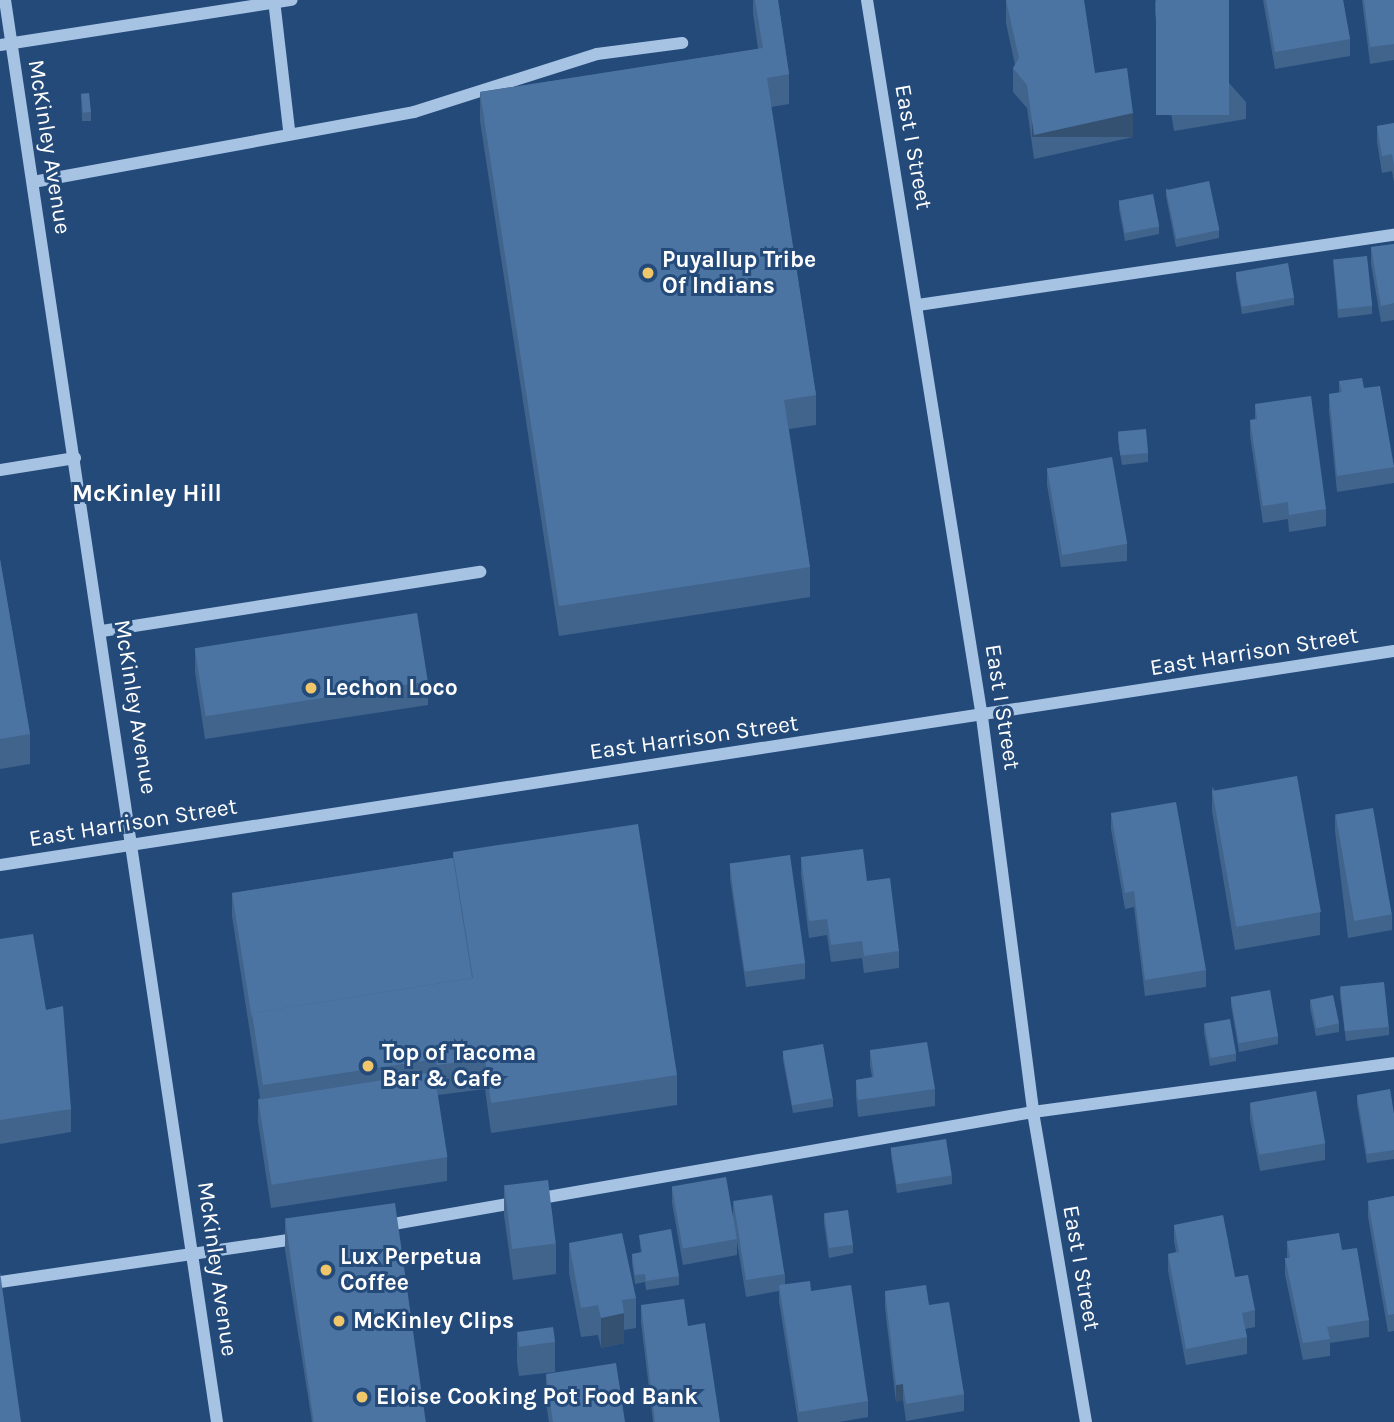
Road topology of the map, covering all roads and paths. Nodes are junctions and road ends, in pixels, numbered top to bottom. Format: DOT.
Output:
graph roads {
  1 [pos="5,0"];
  2 [pos="292,0"];
  3 [pos="867,0"];
  4 [pos="274,1"];
  5 [pos="682,43"];
  6 [pos="6,44"];
  7 [pos="289,130"];
  8 [pos="33,182"];
  9 [pos="1394,236"];
  10 [pos="918,305"];
  11 [pos="75,458"];
  12 [pos="0,470"];
  13 [pos="480,572"];
  14 [pos="102,631"];
  15 [pos="1394,651"];
  16 [pos="982,717"];
  17 [pos="134,844"];
  18 [pos="0,865"];
  19 [pos="1394,1063"];
  20 [pos="1033,1112"];
  21 [pos="360,1229"];
  22 [pos="319,1235"];
  23 [pos="194,1254"];
  24 [pos="0,1282"];
  25 [pos="217,1422"];
  26 [pos="1086,1422"];
  1 -- 6 [label="street, McKinley Avenue"];
  2 -- 4 [label="street"];
  3 -- 10 [label="street, East I Street"];
  4 -- 6 [label="street"];
  4 -- 7 [label="street"];
  5 -- 7 [label="street"];
  6 -- 8 [label="street, McKinley Avenue"];
  7 -- 8 [label="street"];
  8 -- 11 [label="street, McKinley Avenue"];
  9 -- 10 [label="street"];
  10 -- 16 [label="street, East I Street"];
  11 -- 12 [label="street"];
  11 -- 14 [label="street, McKinley Avenue"];
  13 -- 14 [label="street"];
  14 -- 17 [label="street, McKinley Avenue"];
  15 -- 16 [label="street, East Harrison Street"];
  16 -- 17 [label="street, East Harrison Street"];
  16 -- 20 [label="street, East I Street"];
  17 -- 18 [label="street, East Harrison Street"];
  17 -- 23 [label="street, McKinley Avenue"];
  19 -- 20 [label="street"];
  20 -- 21 [label="street"];
  20 -- 26 [label="street, East I Street"];
  22 -- 23 [label="street"];
  23 -- 24 [label="street"];
  23 -- 25 [label="street, McKinley Avenue"];
}
